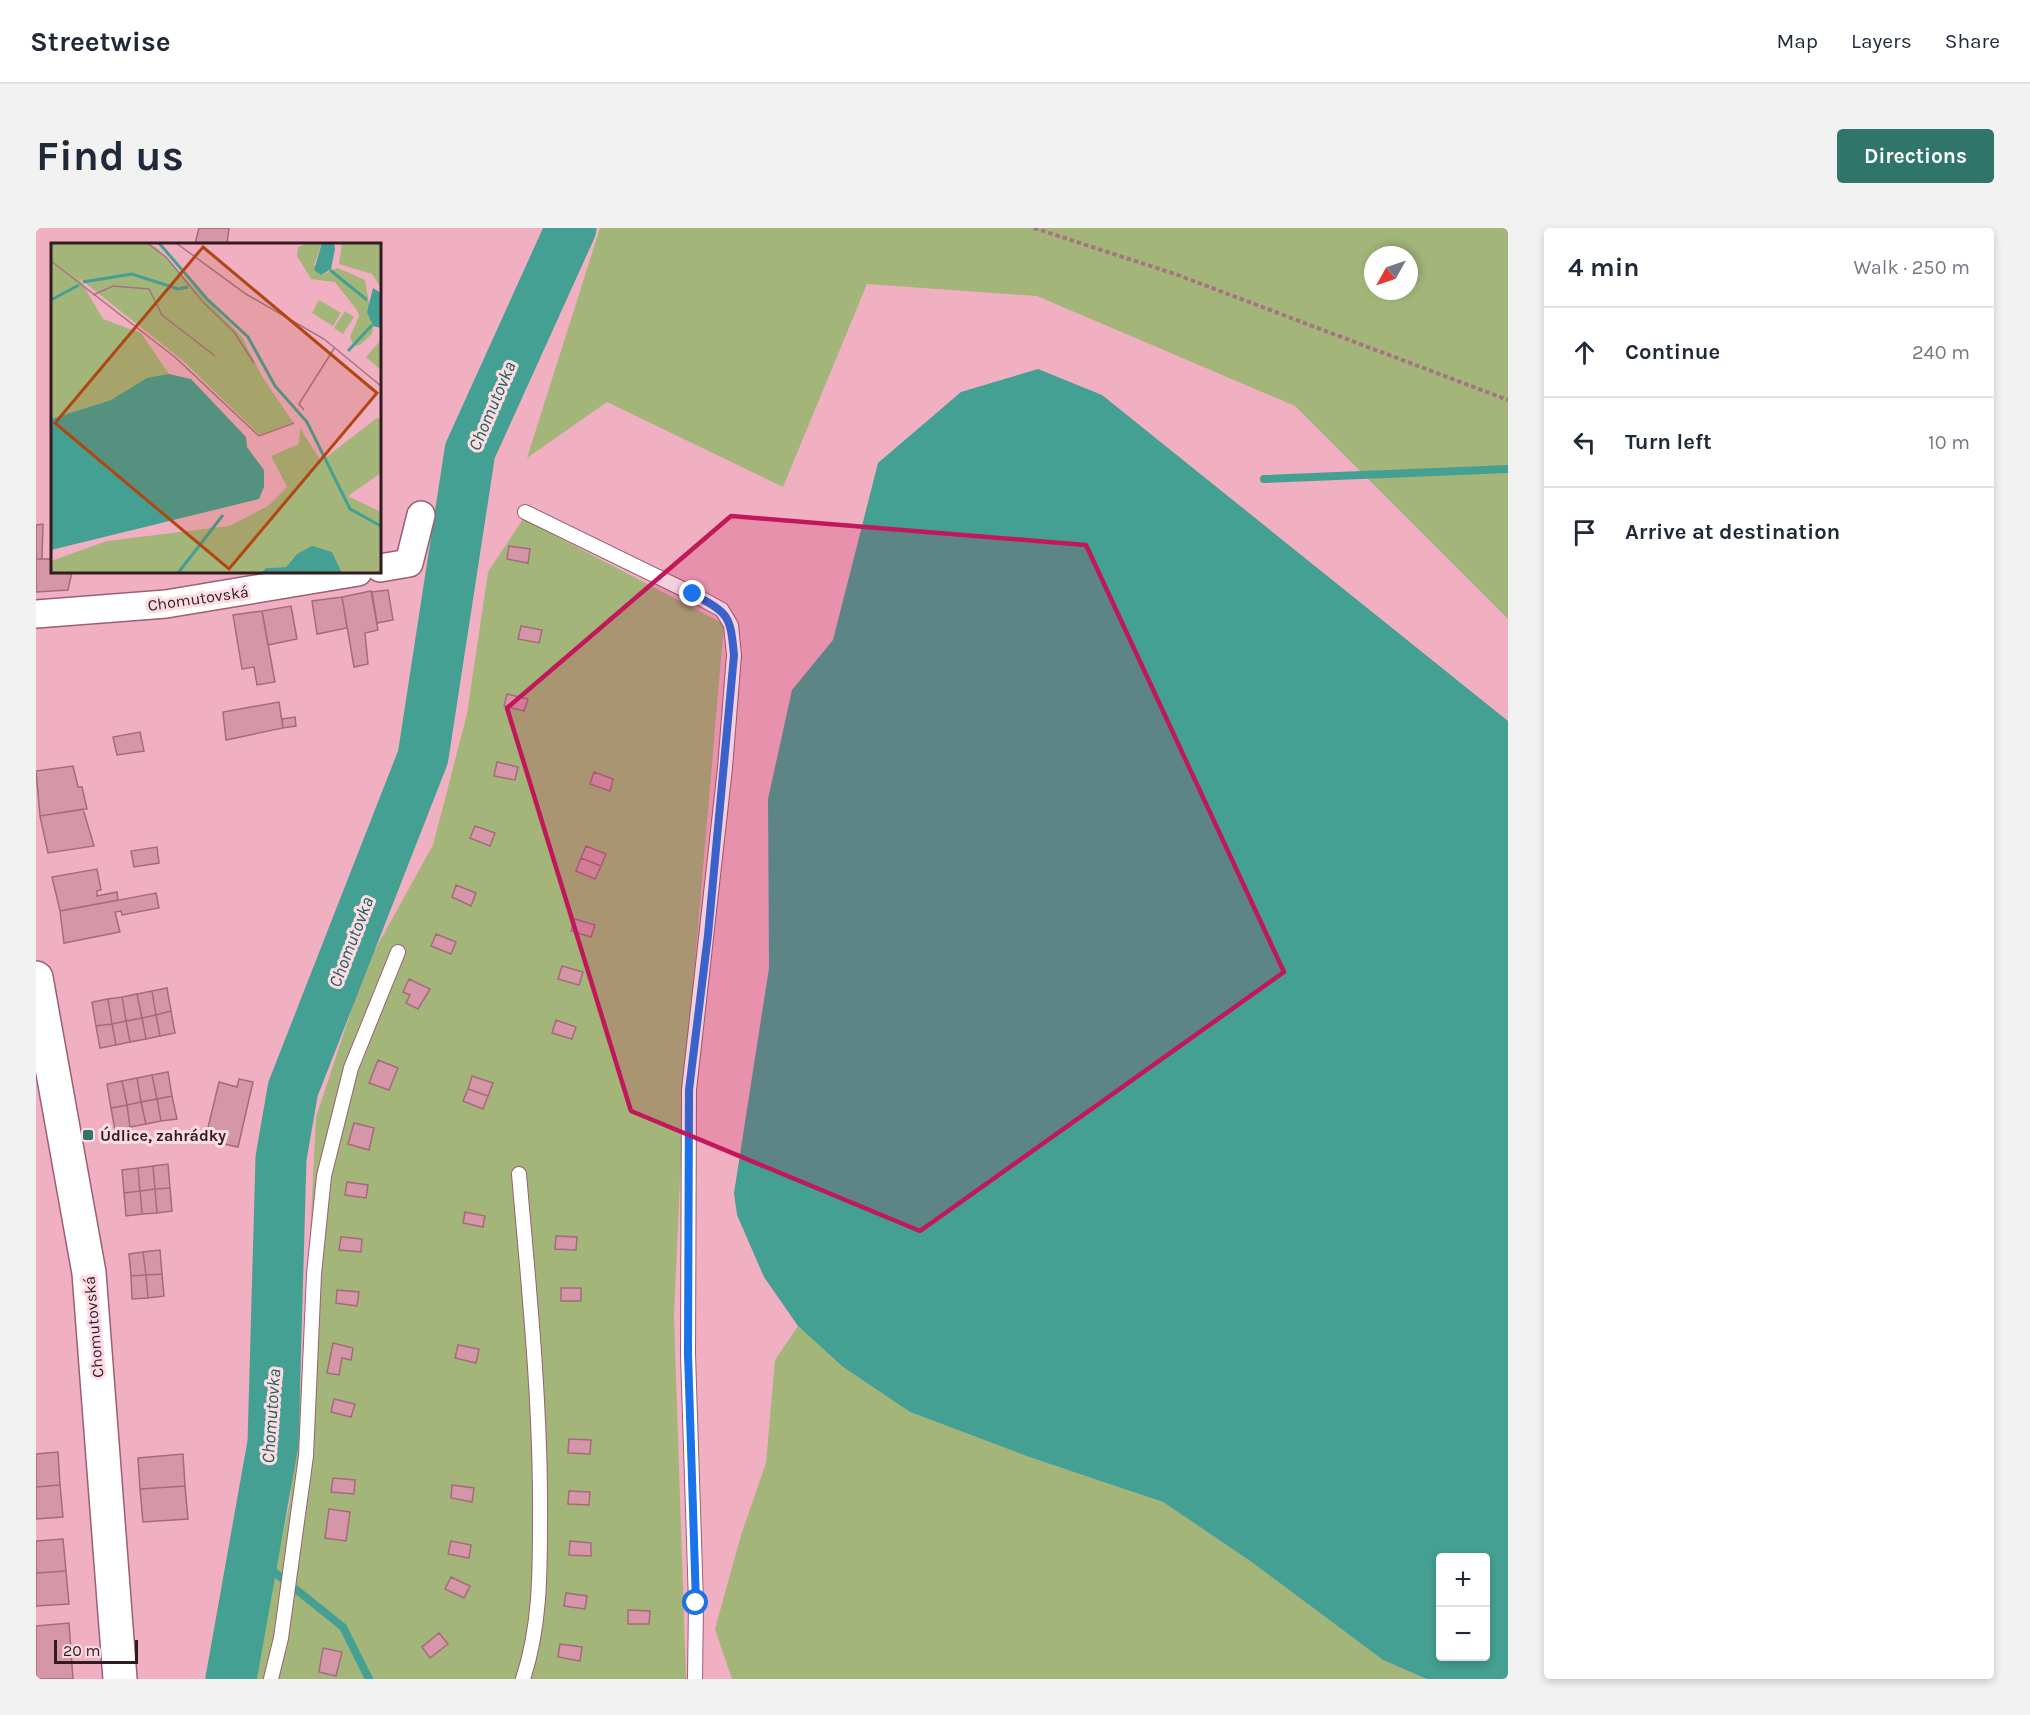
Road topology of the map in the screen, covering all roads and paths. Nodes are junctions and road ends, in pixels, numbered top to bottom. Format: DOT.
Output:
graph roads {
  1 [pos="1034,228"];
  2 [pos="1508,400"];
  3 [pos="525,512"];
  4 [pos="421,514"];
  5 [pos="381,568"];
  6 [pos="352,573"];
  7 [pos="36,614"];
  8 [pos="398,952"];
  9 [pos="36,978"];
  10 [pos="519,1174"];
  11 [pos="120,1679"];
  12 [pos="271,1679"];
  13 [pos="523,1679"];
  14 [pos="695,1679"];
  1 -- 2 [label="path"];
  3 -- 14 [label="lane"];
  4 -- 5 [label="street"];
  6 -- 7 [label="street, Chomutovská"];
  8 -- 12 [label="lane"];
  9 -- 11 [label="street, Chomutovská"];
  10 -- 13 [label="lane"];
}
